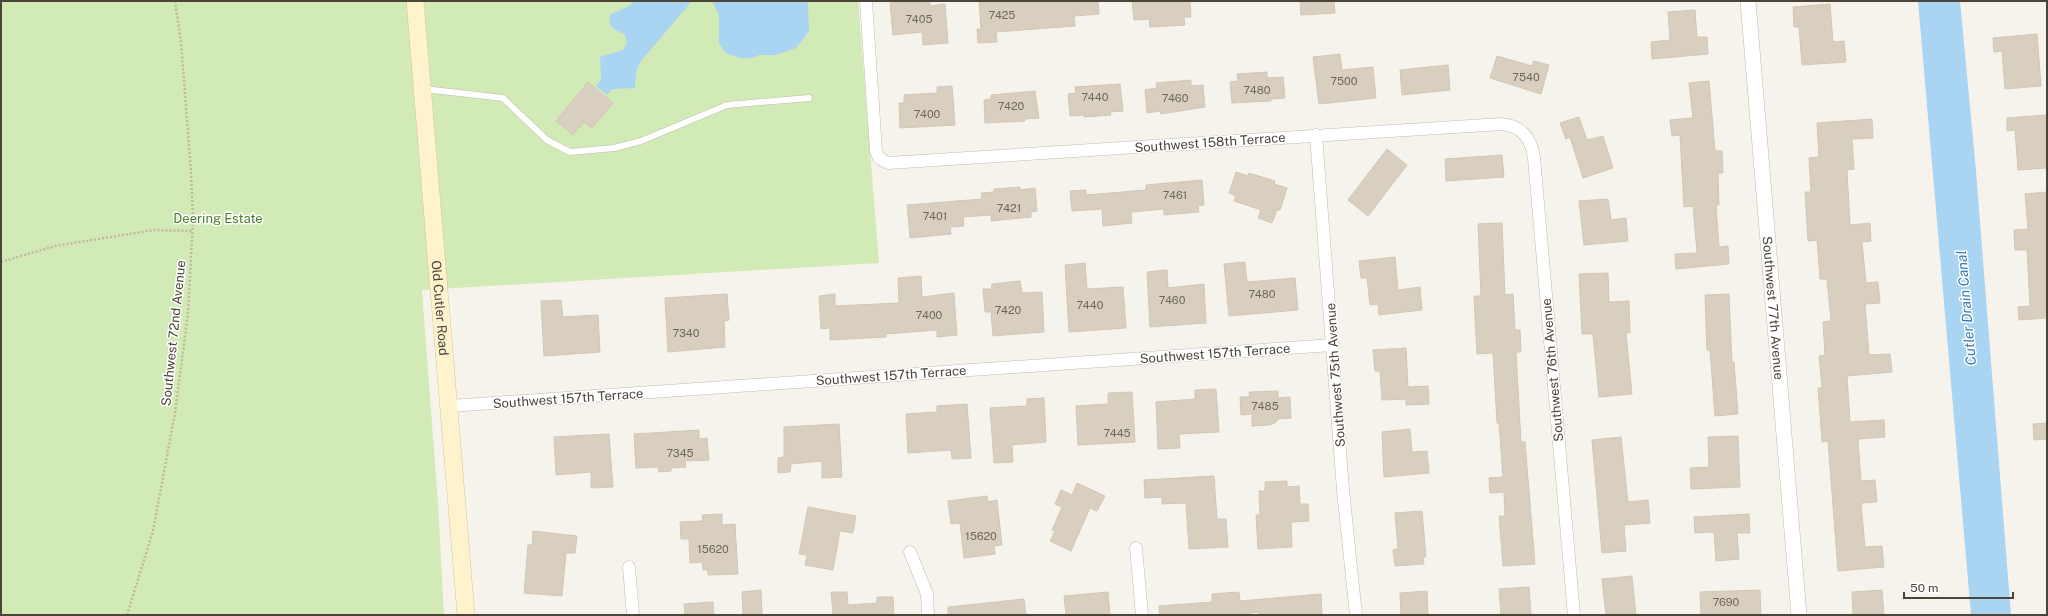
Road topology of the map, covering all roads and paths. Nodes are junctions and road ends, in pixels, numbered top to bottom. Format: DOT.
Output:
graph roads {
  1 [pos="175,1"];
  2 [pos="415,1"];
  3 [pos="866,1"];
  4 [pos="1748,1"];
  5 [pos="423,89"];
  6 [pos="809,98"];
  7 [pos="1520,130"];
  8 [pos="1316,135"];
  9 [pos="192,231"];
  10 [pos="1,262"];
  11 [pos="1333,345"];
  12 [pos="450,406"];
  13 [pos="1136,548"];
  14 [pos="910,552"];
  15 [pos="629,567"];
  16 [pos="127,615"];
  17 [pos="466,615"];
  18 [pos="633,615"];
  19 [pos="928,615"];
  20 [pos="1142,615"];
  21 [pos="1356,615"];
  22 [pos="1574,615"];
  23 [pos="1799,615"];
  1 -- 9 [label="path, Southwest 72nd Avenue"];
  2 -- 5 [label="main road, Old Cutler Road"];
  3 -- 8 [label="street, Southwest 158th Terrace"];
  4 -- 23 [label="street, Southwest 77th Avenue"];
  5 -- 6 [label="lane"];
  5 -- 12 [label="main road, Old Cutler Road"];
  7 -- 8 [label="street, Southwest 158th Terrace"];
  7 -- 22 [label="street, Southwest 76th Avenue"];
  8 -- 11 [label="street, Southwest 75th Avenue"];
  9 -- 10 [label="path"];
  9 -- 16 [label="path, Southwest 72nd Avenue"];
  11 -- 12 [label="street, Southwest 157th Terrace"];
  11 -- 21 [label="street, Southwest 75th Avenue"];
  12 -- 17 [label="main road, Old Cutler Road"];
  13 -- 20 [label="street"];
  14 -- 19 [label="street"];
  15 -- 18 [label="street"];
}
